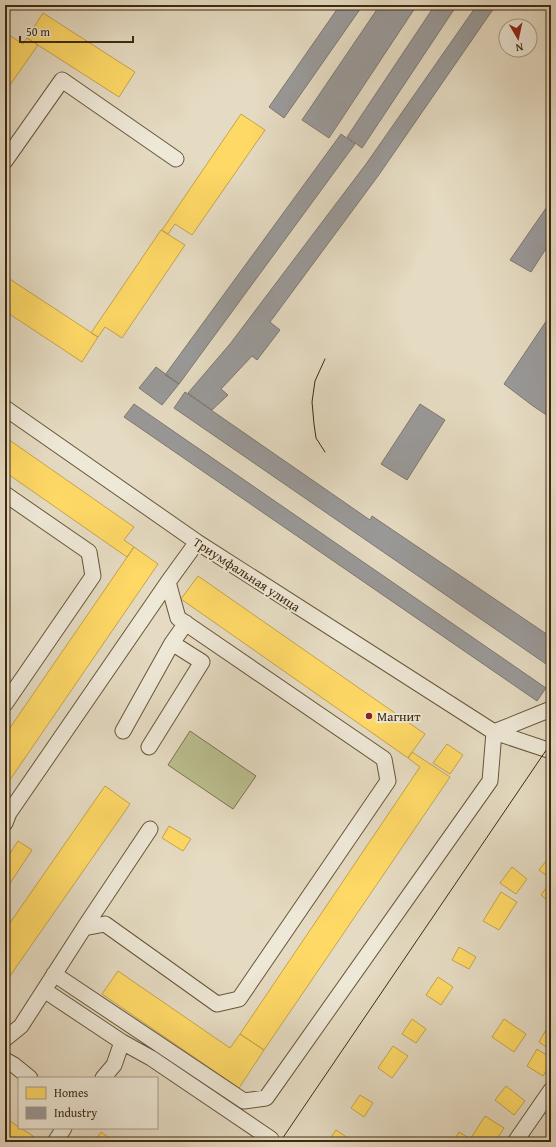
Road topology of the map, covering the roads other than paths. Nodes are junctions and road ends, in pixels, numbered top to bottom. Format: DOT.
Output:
graph roads {
  1 [pos="176,159"];
  2 [pos="5,161"];
  3 [pos="5,408"];
  4 [pos="5,494"];
  5 [pos="197,542"];
  6 [pos="168,582"];
  7 [pos="186,623"];
  8 [pos="172,643"];
  9 [pos="5,704"];
  10 [pos="551,709"];
  11 [pos="123,731"];
  12 [pos="494,732"];
  13 [pos="149,747"];
  14 [pos="551,751"];
  15 [pos="5,823"];
  16 [pos="150,829"];
  17 [pos="84,928"];
  18 [pos="54,974"];
  19 [pos="44,990"];
  20 [pos="5,1039"];
  21 [pos="122,1042"];
  22 [pos="5,1060"];
  23 [pos="29,1077"];
  24 [pos="104,1077"];
  25 [pos="551,1090"];
  26 [pos="63,1129"];
  27 [pos="269,1140"];
  28 [pos="55,1142"];
  29 [pos="515,1142"];
  1 -- 2 [label="street"];
  3 -- 5 [label="street, Триумфальная улица"];
  4 -- 9 [label="street"];
  5 -- 6 [label="street"];
  5 -- 12 [label="street, Триумфальная улица"];
  6 -- 7 [label="street"];
  6 -- 15 [label="street"];
  7 -- 8 [label="street"];
  7 -- 17 [label="street"];
  8 -- 11 [label="street"];
  8 -- 13 [label="street"];
  10 -- 12 [label="street"];
  12 -- 14 [label="street, Триумфальная улица"];
  12 -- 18 [label="street"];
  16 -- 17 [label="street"];
  17 -- 18 [label="street"];
  18 -- 19 [label="street"];
  19 -- 20 [label="street"];
  19 -- 21 [label="street"];
  21 -- 24 [label="street"];
  21 -- 27 [label="street"];
  22 -- 23 [label="street"];
  25 -- 29 [label="street"];
  26 -- 28 [label="street"];
}
